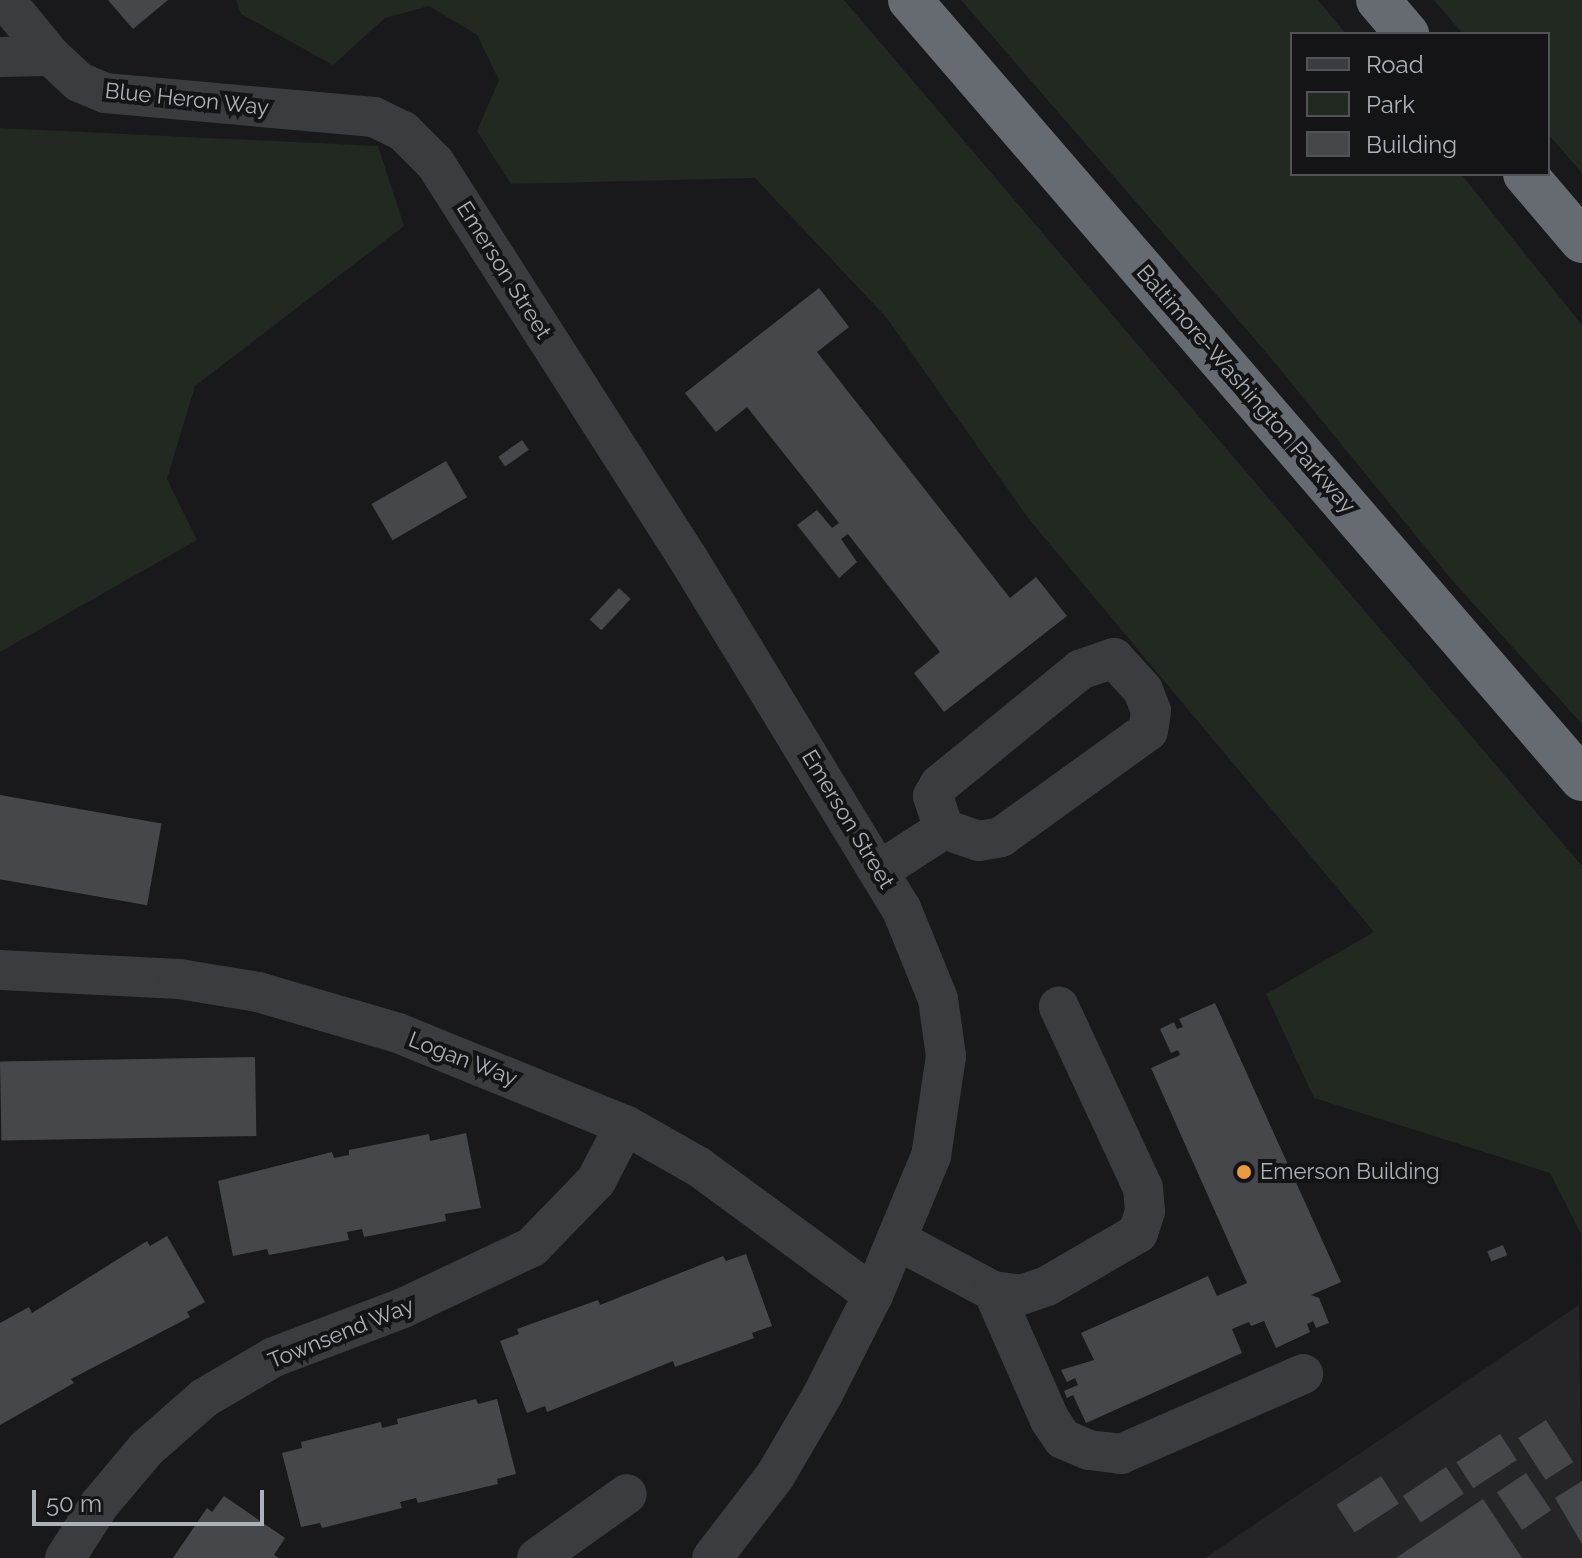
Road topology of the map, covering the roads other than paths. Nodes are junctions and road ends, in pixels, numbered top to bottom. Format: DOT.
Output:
graph roads {
  1 [pos="5,0"];
  2 [pos="910,0"];
  3 [pos="1378,0"];
  4 [pos="1405,32"];
  5 [pos="51,56"];
  6 [pos="0,57"];
  7 [pos="403,131"];
  8 [pos="1527,176"];
  9 [pos="1582,241"];
  10 [pos="1582,779"];
  11 [pos="944,829"];
  12 [pos="879,871"];
  13 [pos="0,970"];
  14 [pos="1059,1007"];
  15 [pos="625,1125"];
  16 [pos="897,1240"];
  17 [pos="993,1291"];
  18 [pos="873,1295"];
  19 [pos="1303,1374"];
  20 [pos="627,1494"];
  21 [pos="65,1558"];
  22 [pos="537,1558"];
  23 [pos="712,1558"];
  1 -- 5 [label="street, Blue Heron Way"];
  2 -- 10 [label="highway, Baltimore-Washington Parkway"];
  3 -- 4 [label="highway"];
  5 -- 6 [label="street"];
  5 -- 7 [label="street, Blue Heron Way"];
  7 -- 12 [label="street, Emerson Street"];
  8 -- 9 [label="highway"];
  11 -- 11 [label="street"];
  11 -- 12 [label="street"];
  12 -- 16 [label="street, Emerson Street"];
  13 -- 15 [label="street, Logan Way"];
  14 -- 17 [label="street"];
  15 -- 18 [label="street, Logan Way"];
  15 -- 21 [label="street, Townsend Way"];
  16 -- 17 [label="street"];
  16 -- 18 [label="street, Emerson Street"];
  17 -- 19 [label="street"];
  18 -- 23 [label="street, Emerson Street"];
  20 -- 22 [label="street"];
}
